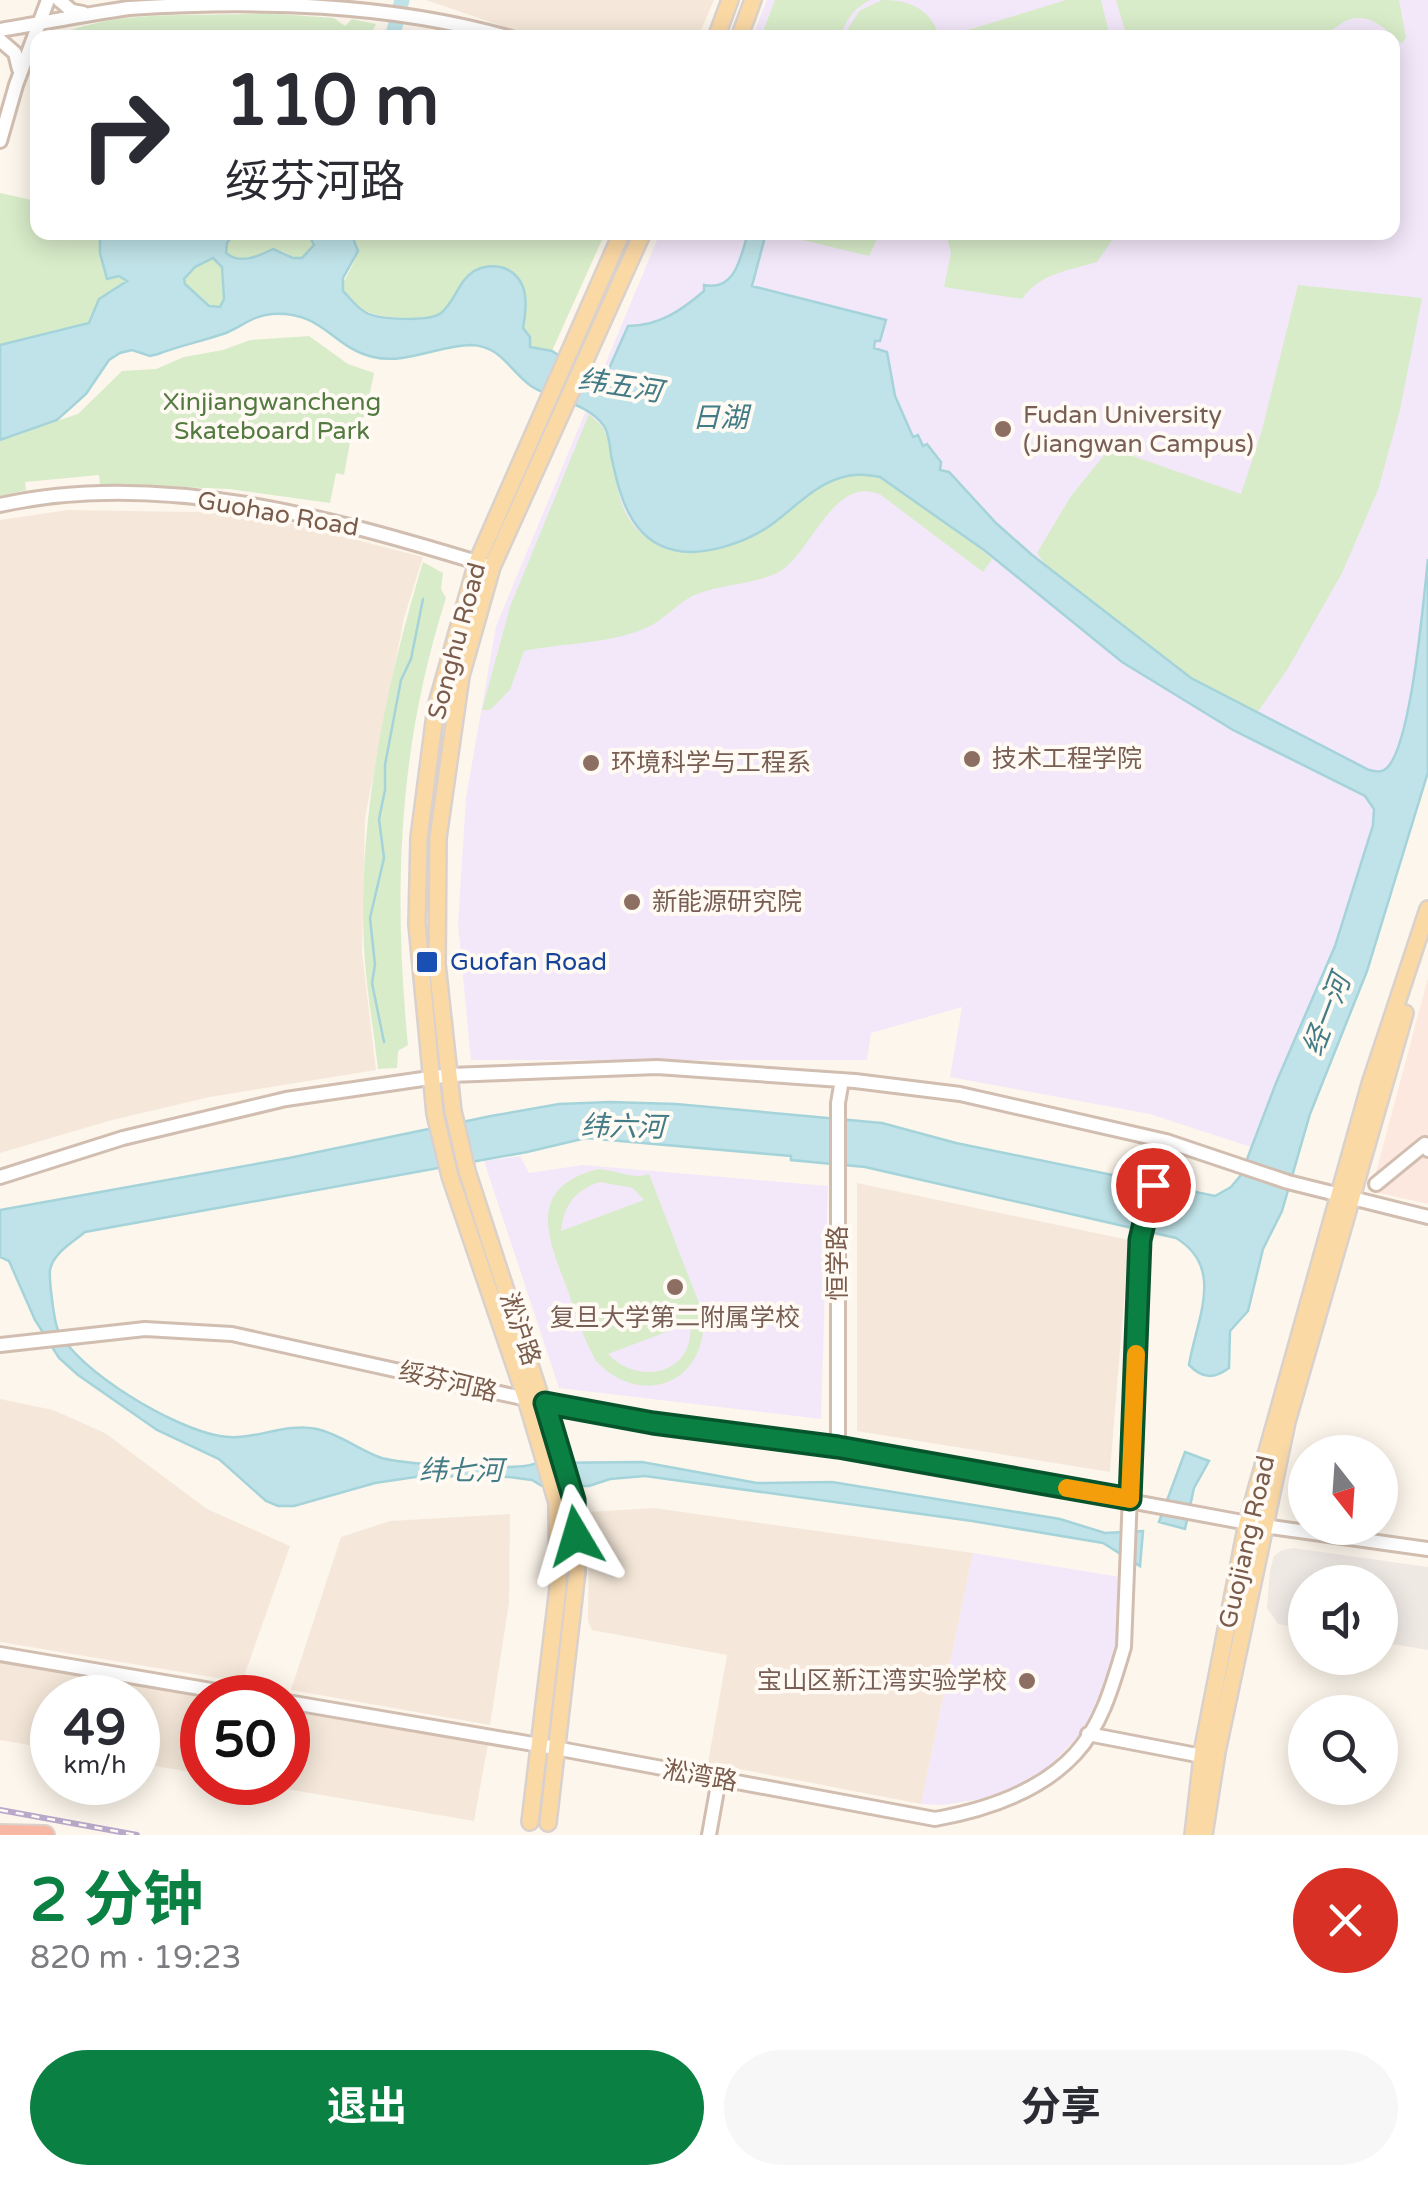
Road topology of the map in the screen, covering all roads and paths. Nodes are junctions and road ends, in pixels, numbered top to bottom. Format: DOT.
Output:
graph roads {
  1 [pos="48,0"];
  2 [pos="59,0"];
  3 [pos="730,0"];
  4 [pos="753,0"];
  5 [pos="95,14"];
  6 [pos="40,24"];
  7 [pos="0,30"];
  8 [pos="38,30"];
  9 [pos="479,30"];
  10 [pos="719,30"];
  11 [pos="742,30"];
  12 [pos="0,40"];
  13 [pos="30,49"];
  14 [pos="16,85"];
  15 [pos="0,141"];
  16 [pos="619,240"];
  17 [pos="639,240"];
  18 [pos="576,361"];
  19 [pos="0,505"];
  20 [pos="484,564"];
  21 [pos="1428,909"];
  22 [pos="1428,938"];
  23 [pos="442,1076"];
  24 [pos="842,1080"];
  25 [pos="1166,1141"];
  26 [pos="1428,1150"];
  27 [pos="0,1178"];
  28 [pos="1376,1184"];
  29 [pos="1346,1197"];
  30 [pos="1428,1217"];
  31 [pos="0,1345"];
  32 [pos="526,1400"];
  33 [pos="545,1403"];
  34 [pos="838,1447"];
  35 [pos="1130,1499"];
  36 [pos="1247,1523"];
  37 [pos="1264,1526"];
  38 [pos="1428,1549"];
  39 [pos="1241,1597"];
  40 [pos="0,1654"];
  41 [pos="180,1685"];
  42 [pos="310,1706"];
  43 [pos="1088,1734"];
  44 [pos="539,1745"];
  45 [pos="556,1750"];
  46 [pos="1202,1756"];
  47 [pos="718,1779"];
  48 [pos="530,1822"];
  49 [pos="548,1824"];
  50 [pos="0,1830"];
  51 [pos="45,1835"];
  52 [pos="708,1835"];
  53 [pos="1193,1835"];
  54 [pos="1204,1835"];
  1 -- 6 [label="street"];
  2 -- 5 [label="street"];
  3 -- 10 [label="main road"];
  4 -- 11 [label="main road"];
  5 -- 6 [label="street"];
  5 -- 9 [label="street"];
  6 -- 7 [label="street"];
  6 -- 8 [label="street"];
  12 -- 14 [label="street"];
  13 -- 14 [label="street"];
  14 -- 15 [label="street"];
  16 -- 18 [label="main road, Songhu Road"];
  17 -- 18 [label="main road, Songhu Road"];
  18 -- 20 [label="main road, Songhu Road"];
  19 -- 20 [label="street, Guohao Road"];
  20 -- 23 [label="main road, Songhu Road"];
  21 -- 29 [label="main road"];
  22 -- 29 [label="main road"];
  23 -- 24 [label="street"];
  23 -- 27 [label="street"];
  23 -- 32 [label="main road, 淞沪路"];
  23 -- 33 [label="main road, 淞沪路"];
  24 -- 25 [label="street"];
  24 -- 34 [label="street, 恒学路"];
  25 -- 29 [label="street"];
  25 -- 35 [label="street"];
  26 -- 28 [label="street"];
  29 -- 30 [label="street"];
  29 -- 36 [label="main road, Guojiang Road"];
  29 -- 37 [label="main road, Guojiang Road"];
  31 -- 32 [label="street, 绥芬河路"];
  32 -- 33 [label="street, 绥芬河路"];
  32 -- 44 [label="main road, 淞沪路"];
  33 -- 34 [label="street, 绥芬河路"];
  33 -- 45 [label="main road, 淞沪路"];
  34 -- 35 [label="street, 绥芬河路"];
  35 -- 36 [label="street, 绥芬河路"];
  35 -- 43 [label="street, 淞湾路"];
  36 -- 37 [label="street, 绥芬河路"];
  36 -- 39 [label="main road, Guojiang Road"];
  37 -- 38 [label="street, 绥芬河路"];
  37 -- 39 [label="main road, Guojiang Road"];
  39 -- 46 [label="main road, Guojiang Road"];
  39 -- 54 [label="main road, Guojiang Road"];
  40 -- 41 [label="street"];
  42 -- 44 [label="street, 淞湾路"];
  43 -- 46 [label="street"];
  43 -- 47 [label="street, 淞湾路"];
  44 -- 45 [label="street, 淞湾路"];
  44 -- 48 [label="main road, 淞沪路"];
  45 -- 47 [label="street, 淞湾路"];
  45 -- 49 [label="main road, 淞沪路"];
  46 -- 53 [label="main road, Guojiang Road"];
  47 -- 52 [label="street"];
  50 -- 51 [label="highway"];
}
